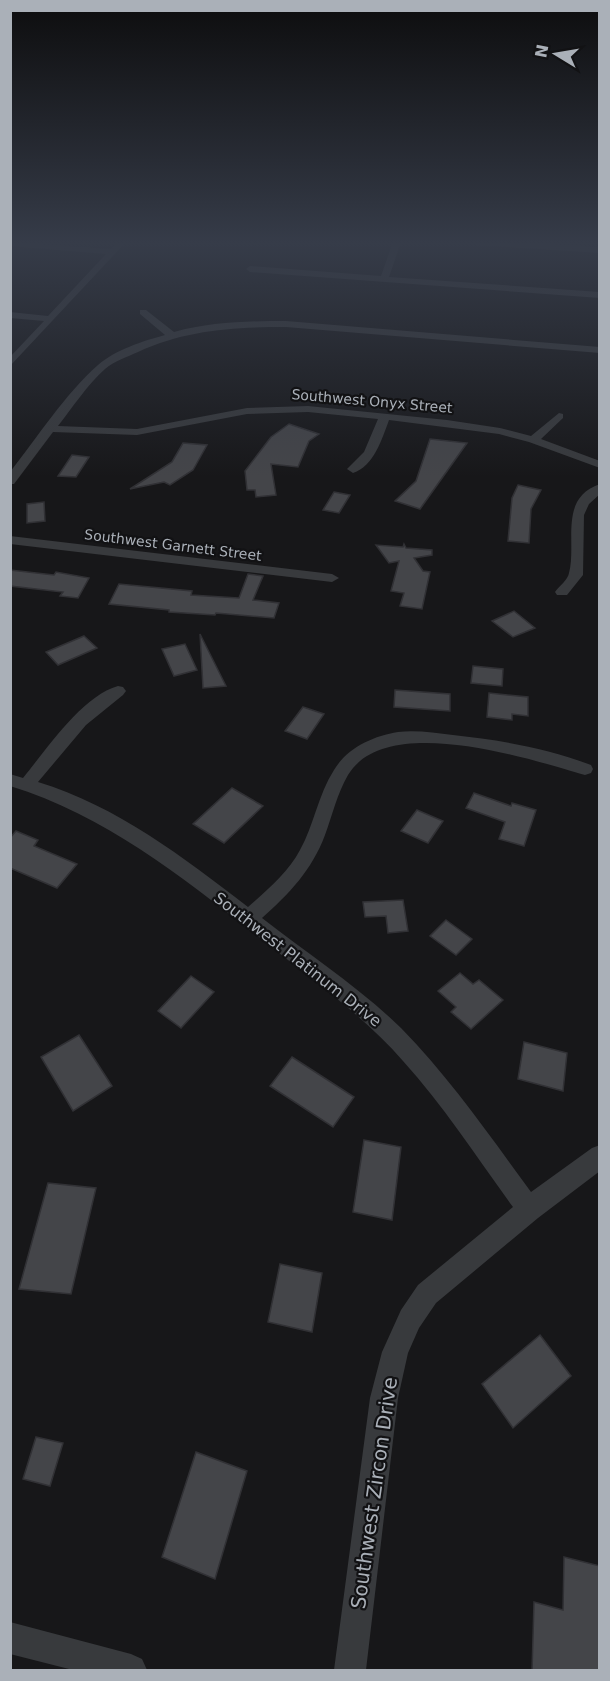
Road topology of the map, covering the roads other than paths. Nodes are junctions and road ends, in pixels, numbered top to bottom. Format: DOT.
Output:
graph roads {
  1 [pos="50,320"];
  2 [pos="153,320"];
  3 [pos="171,335"];
  4 [pos="600,350"];
  5 [pos="10,363"];
  6 [pos="558,416"];
  7 [pos="384,417"];
  8 [pos="51,429"];
  9 [pos="137,432"];
  10 [pos="533,440"];
  11 [pos="135,447"];
  12 [pos="600,465"];
  13 [pos="353,469"];
  14 [pos="10,481"];
  15 [pos="600,488"];
  16 [pos="10,540"];
  17 [pos="332,578"];
  18 [pos="562,592"];
  19 [pos="118,691"];
  20 [pos="585,769"];
  21 [pos="19,782"];
  22 [pos="248,918"];
  23 [pos="600,1156"];
  24 [pos="529,1209"];
  25 [pos="10,1638"];
  26 [pos="131,1671"];
  27 [pos="350,1671"];
  1 -- 5 [label="street"];
  2 -- 3 [label="street"];
  3 -- 4 [label="street"];
  3 -- 8 [label="street"];
  6 -- 10 [label="street"];
  7 -- 9 [label="street, Southwest Onyx Street"];
  7 -- 10 [label="street, Southwest Onyx Street"];
  7 -- 13 [label="street"];
  8 -- 9 [label="street, Southwest Onyx Street"];
  8 -- 14 [label="street"];
  9 -- 11 [label="street"];
  10 -- 12 [label="street, Southwest Onyx Street"];
  15 -- 18 [label="street"];
  16 -- 17 [label="street, Southwest Garnett Street"];
  19 -- 21 [label="street"];
  20 -- 22 [label="street"];
  21 -- 22 [label="street, Southwest Platinum Drive"];
  22 -- 24 [label="street, Southwest Platinum Drive"];
  23 -- 24 [label="street, Southwest Zircon Drive"];
  24 -- 27 [label="street, Southwest Zircon Drive"];
  25 -- 26 [label="street"];
}
